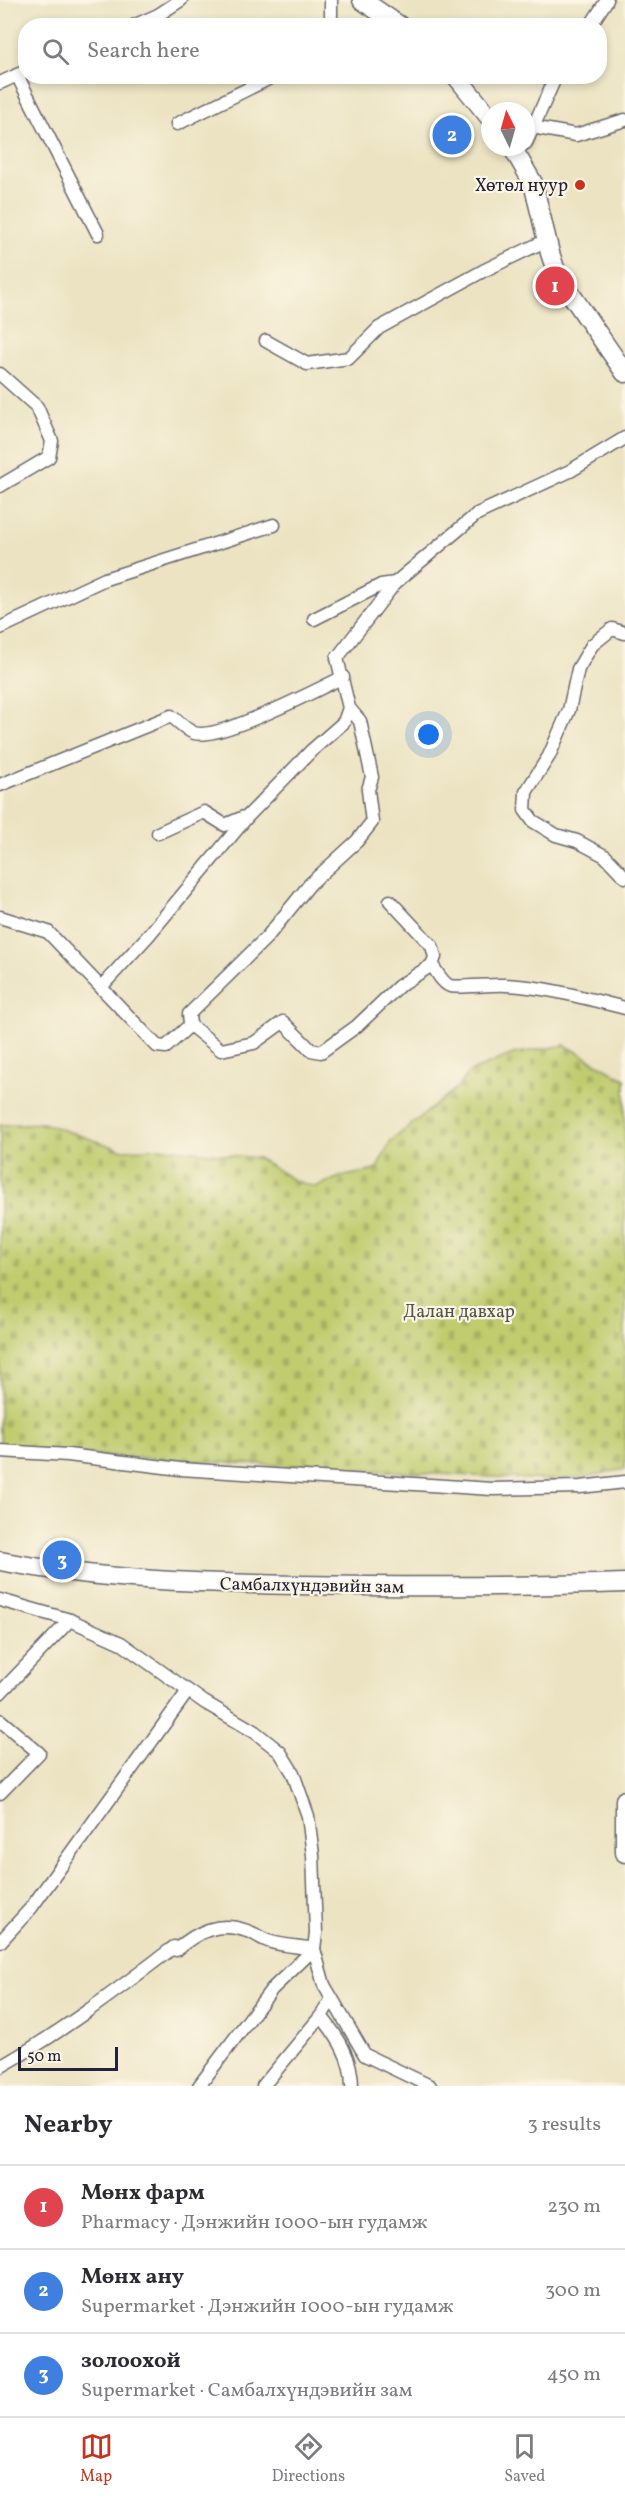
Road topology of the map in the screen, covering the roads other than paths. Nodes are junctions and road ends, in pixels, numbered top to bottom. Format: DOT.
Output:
graph roads {
  1 [pos="181,0"];
  2 [pos="331,0"];
  3 [pos="362,0"];
  4 [pos="607,0"];
  5 [pos="151,18"];
  6 [pos="331,18"];
  7 [pos="388,18"];
  8 [pos="595,18"];
  9 [pos="18,74"];
  10 [pos="0,83"];
  11 [pos="26,84"];
  12 [pos="258,84"];
  13 [pos="462,84"];
  14 [pos="552,84"];
  15 [pos="481,107"];
  16 [pos="625,120"];
  17 [pos="535,121"];
  18 [pos="177,124"];
  19 [pos="535,128"];
  20 [pos="523,156"];
  21 [pos="98,234"];
  22 [pos="547,240"];
  23 [pos="266,341"];
  24 [pos="625,373"];
  25 [pos="0,374"];
  26 [pos="625,438"];
  27 [pos="0,486"];
  28 [pos="274,525"];
  29 [pos="395,583"];
  30 [pos="315,619"];
  31 [pos="0,628"];
  32 [pos="625,633"];
  33 [pos="343,677"];
  34 [pos="350,708"];
  35 [pos="0,785"];
  36 [pos="248,816"];
  37 [pos="158,833"];
  38 [pos="625,878"];
  39 [pos="390,901"];
  40 [pos="0,917"];
  41 [pos="432,965"];
  42 [pos="102,986"];
  43 [pos="625,1008"];
  44 [pos="190,1025"];
  45 [pos="0,1450"];
  46 [pos="625,1482"];
  47 [pos="0,1561"];
  48 [pos="625,1583"];
  49 [pos="0,1600"];
  50 [pos="70,1620"];
  51 [pos="188,1690"];
  52 [pos="0,1693"];
  53 [pos="0,1720"];
  54 [pos="0,1793"];
  55 [pos="625,1800"];
  56 [pos="625,1853"];
  57 [pos="0,1942"];
  58 [pos="314,1949"];
  59 [pos="332,1999"];
  60 [pos="321,2016"];
  61 [pos="0,2067"];
  62 [pos="199,2086"];
  63 [pos="263,2086"];
  64 [pos="352,2086"];
  65 [pos="430,2086"];
  1 -- 5 [label="street"];
  2 -- 6 [label="street"];
  3 -- 7 [label="street"];
  4 -- 8 [label="street"];
  9 -- 10 [label="street"];
  11 -- 21 [label="street"];
  12 -- 18 [label="street"];
  13 -- 15 [label="street"];
  14 -- 17 [label="street"];
  16 -- 19 [label="street"];
  20 -- 22 [label="street"];
  22 -- 23 [label="street"];
  22 -- 24 [label="street"];
  25 -- 27 [label="street"];
  26 -- 29 [label="street"];
  28 -- 31 [label="street"];
  29 -- 30 [label="street"];
  29 -- 33 [label="street"];
  32 -- 38 [label="street"];
  33 -- 34 [label="street"];
  33 -- 35 [label="street"];
  34 -- 36 [label="street"];
  34 -- 44 [label="street"];
  36 -- 37 [label="street"];
  36 -- 42 [label="street"];
  39 -- 41 [label="street"];
  40 -- 42 [label="street"];
  41 -- 43 [label="street"];
  41 -- 44 [label="street"];
  42 -- 44 [label="street"];
  45 -- 46 [label="street"];
  47 -- 48 [label="street, Самбалхүндэвийн зам"];
  49 -- 50 [label="street"];
  50 -- 51 [label="street"];
  50 -- 52 [label="street"];
  51 -- 57 [label="street"];
  51 -- 58 [label="street"];
  53 -- 54 [label="street"];
  55 -- 56 [label="street"];
  58 -- 59 [label="street"];
  58 -- 61 [label="street"];
  58 -- 62 [label="street"];
  59 -- 60 [label="street"];
  59 -- 65 [label="street"];
  60 -- 63 [label="street"];
  60 -- 64 [label="street"];
}
